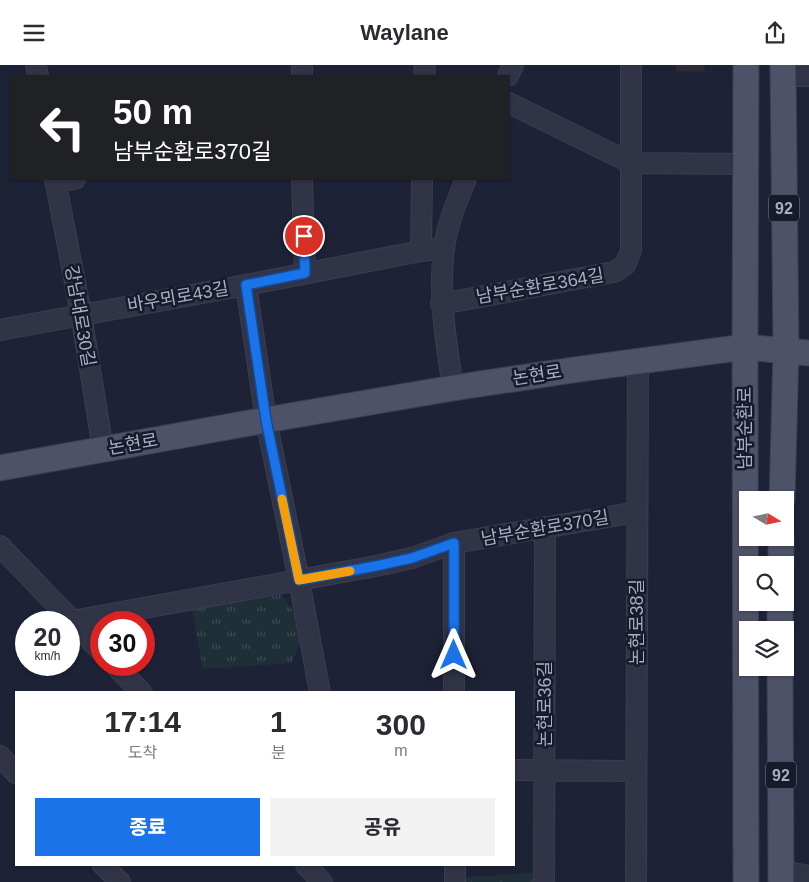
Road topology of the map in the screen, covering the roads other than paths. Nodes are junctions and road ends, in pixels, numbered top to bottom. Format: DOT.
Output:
graph roads {
  1 [pos="631,65"];
  2 [pos="746,65"];
  3 [pos="783,71"];
  4 [pos="809,76"];
  5 [pos="510,103"];
  6 [pos="631,163"];
  7 [pos="746,164"];
  8 [pos="62,180"];
  9 [pos="302,180"];
  10 [pos="422,180"];
  11 [pos="466,180"];
  12 [pos="444,249"];
  13 [pos="421,251"];
  14 [pos="305,273"];
  15 [pos="246,285"];
  16 [pos="441,303"];
  17 [pos="80,314"];
  18 [pos="0,330"];
  19 [pos="745,347"];
  20 [pos="797,352"];
  21 [pos="638,362"];
  22 [pos="453,388"];
  23 [pos="266,420"];
  24 [pos="103,449"];
  25 [pos="0,468"];
  26 [pos="783,491"];
  27 [pos="637,512"];
  28 [pos="545,527"];
  29 [pos="454,543"];
  30 [pos="0,546"];
  31 [pos="299,580"];
  32 [pos="62,611"];
  33 [pos="80,620"];
  34 [pos="80,629"];
  35 [pos="90,640"];
  36 [pos="126,676"];
  37 [pos="780,676"];
  38 [pos="140,691"];
  39 [pos="320,691"];
  40 [pos="454,691"];
  41 [pos="0,756"];
  42 [pos="515,770"];
  43 [pos="546,771"];
  44 [pos="636,771"];
  45 [pos="15,772"];
  46 [pos="307,866"];
  47 [pos="455,866"];
  48 [pos="809,876"];
  49 [pos="781,877"];
  50 [pos="322,882"];
  51 [pos="455,882"];
  52 [pos="544,882"];
  53 [pos="636,882"];
  54 [pos="746,882"];
  1 -- 6 [label="street, 남부순환로364길"];
  2 -- 7 [label="main road, 남부순환로 / 92"];
  3 -- 4 [label="street"];
  3 -- 20 [label="main road, 92"];
  5 -- 6 [label="street"];
  6 -- 7 [label="street"];
  6 -- 16 [label="street, 남부순환로364길"];
  7 -- 19 [label="main road, 남부순환로 / 92"];
  8 -- 17 [label="street, 강남대로30길"];
  9 -- 14 [label="street"];
  10 -- 13 [label="street"];
  11 -- 12 [label="street"];
  12 -- 13 [label="street, 바우뫼로43길"];
  12 -- 16 [label="street"];
  13 -- 14 [label="street, 바우뫼로43길"];
  14 -- 15 [label="street, 바우뫼로43길"];
  15 -- 17 [label="street, 바우뫼로43길"];
  15 -- 23 [label="street"];
  16 -- 22 [label="street"];
  17 -- 18 [label="street, 바우뫼로43길"];
  17 -- 24 [label="street, 강남대로30길"];
  19 -- 20 [label="main road, 논현로"];
  19 -- 21 [label="main road, 논현로"];
  19 -- 54 [label="main road, 남부순환로 / 92"];
  20 -- 26 [label="main road, 92"];
  21 -- 22 [label="main road, 논현로"];
  21 -- 27 [label="street, 논현로38길"];
  22 -- 23 [label="main road, 논현로"];
  23 -- 24 [label="main road, 논현로"];
  23 -- 31 [label="street"];
  24 -- 25 [label="main road, 논현로"];
  27 -- 28 [label="street, 남부순환로370길"];
  27 -- 44 [label="street, 논현로38길"];
  28 -- 29 [label="street, 남부순환로370길"];
  28 -- 43 [label="street, 논현로36길"];
  29 -- 31 [label="street, 남부순환로370길"];
  29 -- 40 [label="street"];
  30 -- 32 [label="street"];
  31 -- 33 [label="street, 남부순환로370길"];
  31 -- 39 [label="street"];
  34 -- 35 [label="street"];
  36 -- 38 [label="street"];
  37 -- 49 [label="main road, 92"];
  41 -- 45 [label="street"];
  42 -- 43 [label="street"];
  43 -- 44 [label="street"];
  43 -- 52 [label="street, 논현로36길"];
  44 -- 53 [label="street, 논현로38길"];
  46 -- 50 [label="street"];
  47 -- 51 [label="street"];
  48 -- 49 [label="street"];
}
